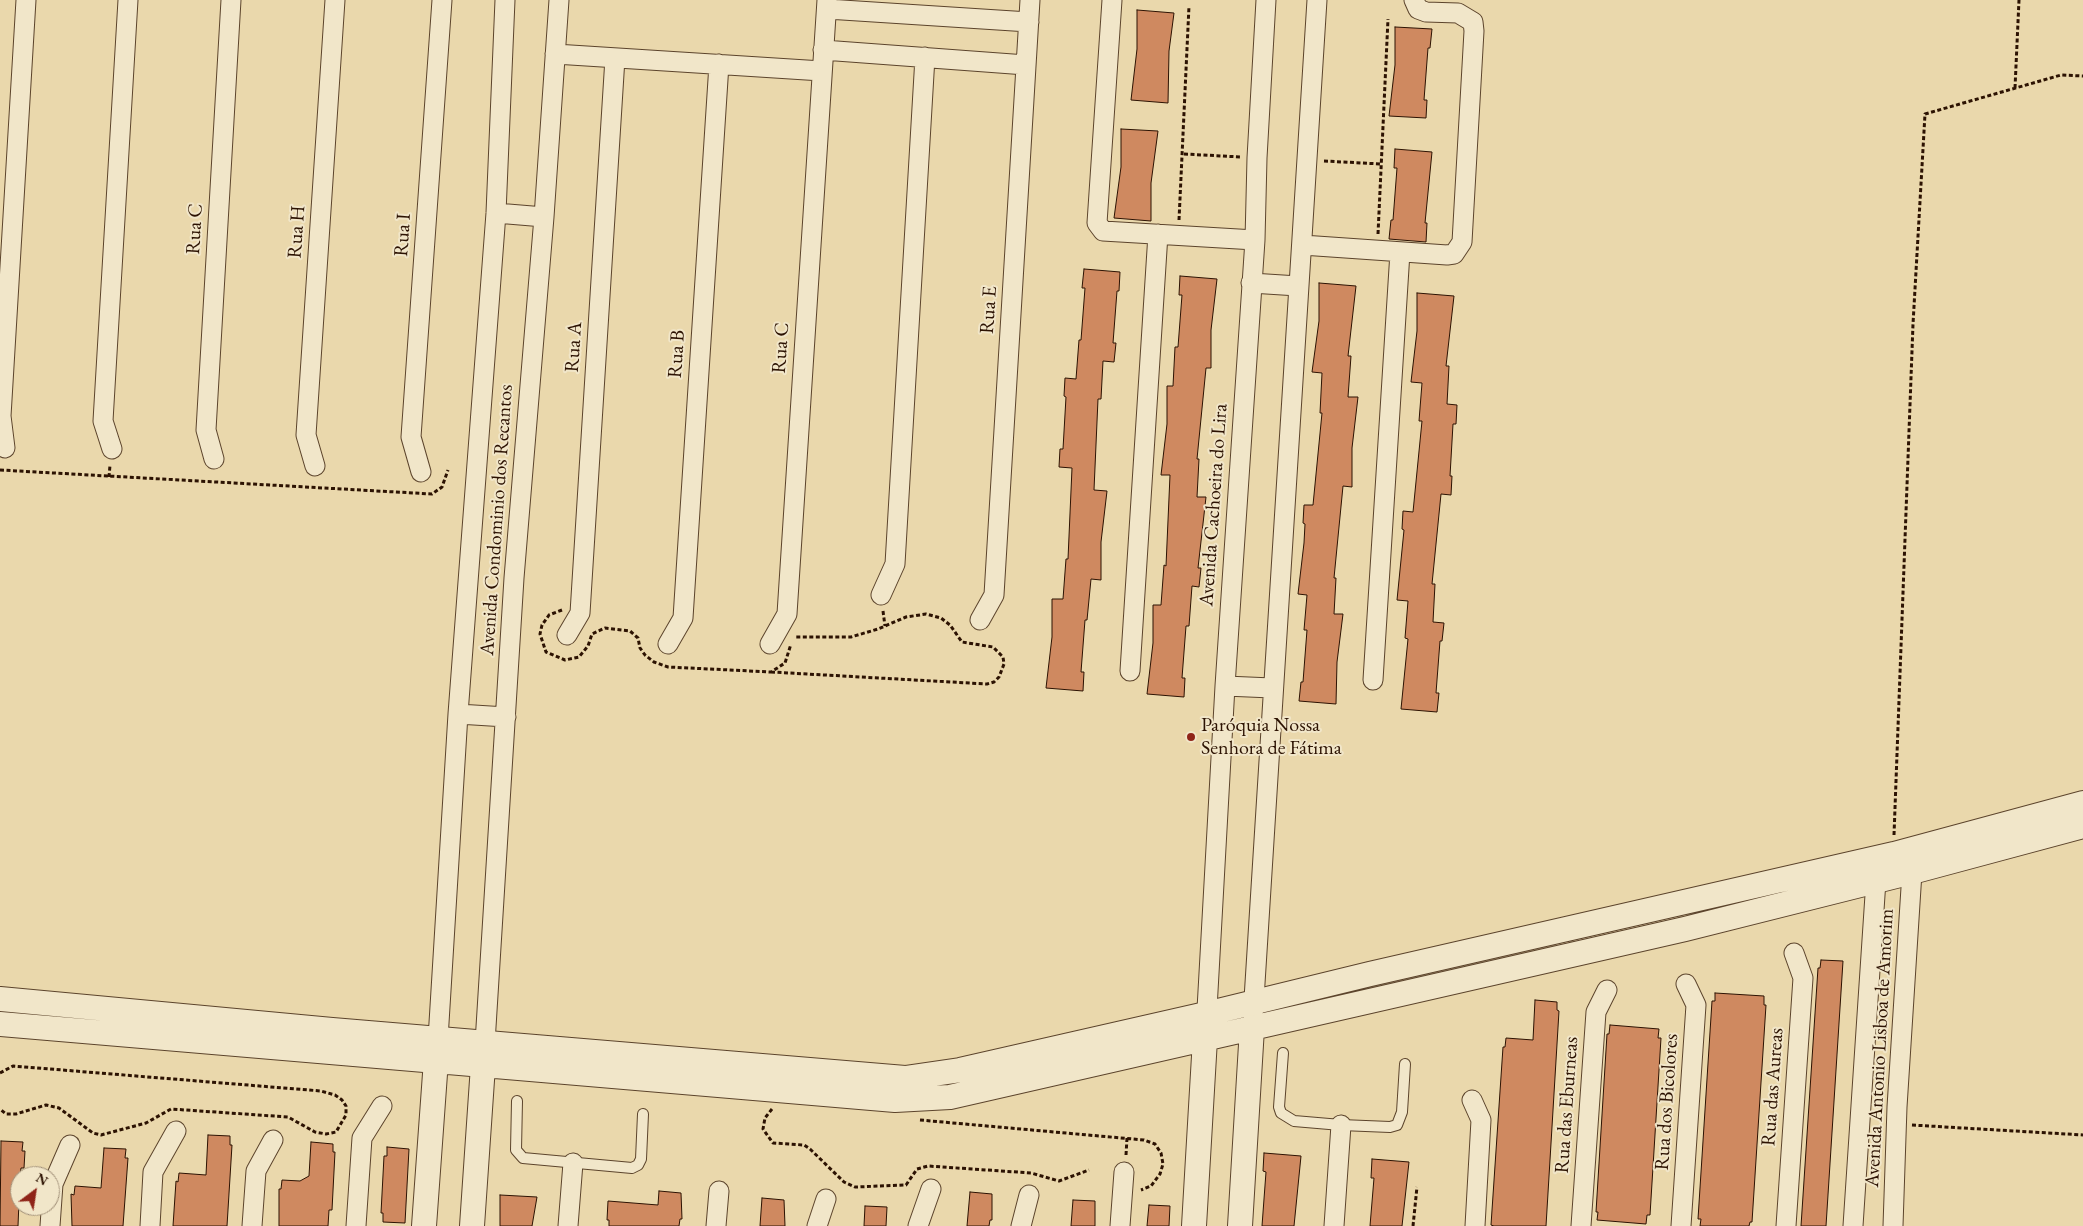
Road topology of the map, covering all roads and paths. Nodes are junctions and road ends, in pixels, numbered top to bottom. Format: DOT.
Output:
graph roads {
  1 [pos="26,0"];
  2 [pos="128,0"];
  3 [pos="231,0"];
  4 [pos="335,0"];
  5 [pos="442,0"];
  6 [pos="505,0"];
  7 [pos="558,0"];
  8 [pos="1030,0"];
  9 [pos="1112,0"];
  10 [pos="1266,0"];
  11 [pos="1318,0"];
  12 [pos="1414,0"];
  13 [pos="2019,0"];
  14 [pos="827,4"];
  15 [pos="1189,6"];
  16 [pos="927,7"];
  17 [pos="1388,19"];
  18 [pos="1029,22"];
  19 [pos="823,50"];
  20 [pos="555,54"];
  21 [pos="925,57"];
  22 [pos="615,58"];
  23 [pos="719,64"];
  24 [pos="1026,65"];
  25 [pos="822,70"];
  26 [pos="2083,76"];
  27 [pos="2015,88"];
  28 [pos="1184,154"];
  29 [pos="1257,158"];
  30 [pos="1306,160"];
  31 [pos="1381,164"];
  32 [pos="496,213"];
  33 [pos="544,217"];
  34 [pos="1158,234"];
  35 [pos="1178,236"];
  36 [pos="1255,240"];
  37 [pos="1302,245"];
  38 [pos="1377,250"];
  39 [pos="1400,252"];
  40 [pos="1251,283"];
  41 [pos="1298,286"];
  42 [pos="5,448"];
  43 [pos="112,449"];
  44 [pos="214,459"];
  45 [pos="315,466"];
  46 [pos="0,470"];
  47 [pos="448,470"];
  48 [pos="421,472"];
  49 [pos="881,594"];
  50 [pos="565,610"];
  51 [pos="980,620"];
  52 [pos="567,635"];
  53 [pos="668,644"];
  54 [pos="770,644"];
  55 [pos="1130,671"];
  56 [pos="771,672"];
  57 [pos="1373,680"];
  58 [pos="1225,686"];
  59 [pos="1272,688"];
  60 [pos="458,714"];
  61 [pos="506,717"];
  62 [pos="2083,804"];
  63 [pos="2083,826"];
  64 [pos="1894,854"];
  65 [pos="1912,872"];
  66 [pos="1876,880"];
  67 [pos="1794,953"];
  68 [pos="1686,984"];
  69 [pos="1607,990"];
  70 [pos="0,998"];
  71 [pos="1253,1002"];
  72 [pos="1206,1014"];
  73 [pos="0,1024"];
  74 [pos="1252,1028"];
  75 [pos="1205,1039"];
  76 [pos="485,1043"];
  77 [pos="437,1051"];
  78 [pos="1283,1053"];
  79 [pos="1405,1064"];
  80 [pos="483,1066"];
  81 [pos="0,1073"];
  82 [pos="1472,1100"];
  83 [pos="517,1101"];
  84 [pos="382,1106"];
  85 [pos="775,1108"];
  86 [pos="0,1109"];
  87 [pos="643,1114"];
  88 [pos="912,1120"];
  89 [pos="1897,1124"];
  90 [pos="1341,1125"];
  91 [pos="176,1130"];
  92 [pos="2083,1136"];
  93 [pos="273,1140"];
  94 [pos="70,1146"];
  95 [pos="573,1163"];
  96 [pos="1089,1170"];
  97 [pos="1124,1172"];
  98 [pos="1417,1187"];
  99 [pos="931,1189"];
  100 [pos="1141,1190"];
  101 [pos="719,1191"];
  102 [pos="1029,1195"];
  103 [pos="826,1199"];
  104 [pos="50,1226"];
  105 [pos="150,1226"];
  106 [pos="252,1226"];
  107 [pos="356,1226"];
  108 [pos="424,1226"];
  109 [pos="472,1226"];
  110 [pos="568,1226"];
  111 [pos="716,1226"];
  112 [pos="817,1226"];
  113 [pos="918,1226"];
  114 [pos="1021,1226"];
  115 [pos="1120,1226"];
  116 [pos="1194,1226"];
  117 [pos="1240,1226"];
  118 [pos="1334,1226"];
  119 [pos="1413,1226"];
  120 [pos="1475,1226"];
  121 [pos="1581,1226"];
  122 [pos="1681,1226"];
  123 [pos="1786,1226"];
  124 [pos="1853,1226"];
  125 [pos="1893,1226"];
  1 -- 42 [label="street"];
  2 -- 43 [label="street"];
  3 -- 44 [label="street, Rua C"];
  4 -- 45 [label="street, Rua H"];
  5 -- 48 [label="street, Rua I"];
  6 -- 32 [label="street, Avenida Condominio dos Recantos"];
  7 -- 20 [label="street, Avenida Condominio dos Recantos"];
  8 -- 18 [label="street, Rua E"];
  9 -- 34 [label="street"];
  10 -- 29 [label="street, Avenida Cachoeira do Lira"];
  11 -- 30 [label="street"];
  12 -- 39 [label="street"];
  13 -- 27 [label="path"];
  14 -- 16 [label="street"];
  14 -- 19 [label="street, Rua C"];
  15 -- 28 [label="path"];
  16 -- 18 [label="street"];
  17 -- 31 [label="path"];
  18 -- 24 [label="street, Rua E"];
  19 -- 21 [label="street"];
  19 -- 25 [label="street, Rua C"];
  20 -- 22 [label="street"];
  20 -- 33 [label="street, Avenida Condominio dos Recantos"];
  21 -- 24 [label="street"];
  21 -- 49 [label="street"];
  22 -- 23 [label="street"];
  22 -- 52 [label="street, Rua A"];
  23 -- 25 [label="street"];
  23 -- 53 [label="street, Rua B"];
  24 -- 51 [label="street, Rua E"];
  25 -- 54 [label="street, Rua C"];
  26 -- 27 [label="path"];
  27 -- 64 [label="path"];
  28 -- 29 [label="path"];
  28 -- 35 [label="path"];
  29 -- 36 [label="street, Avenida Cachoeira do Lira"];
  30 -- 31 [label="path"];
  30 -- 37 [label="street"];
  31 -- 38 [label="path"];
  32 -- 33 [label="street"];
  32 -- 60 [label="street, Avenida Condominio dos Recantos"];
  33 -- 61 [label="street, Avenida Condominio dos Recantos"];
  34 -- 35 [label="street"];
  34 -- 55 [label="street"];
  35 -- 36 [label="street"];
  36 -- 40 [label="street, Avenida Cachoeira do Lira"];
  37 -- 38 [label="street"];
  37 -- 41 [label="street"];
  38 -- 39 [label="street"];
  39 -- 57 [label="street"];
  40 -- 41 [label="street"];
  40 -- 58 [label="street, Avenida Cachoeira do Lira"];
  41 -- 59 [label="street"];
  46 -- 47 [label="path"];
  50 -- 56 [label="path"];
  56 -- 56 [label="path"];
  58 -- 59 [label="street"];
  58 -- 72 [label="street, Avenida Cachoeira do Lira"];
  59 -- 71 [label="street"];
  60 -- 61 [label="street"];
  60 -- 77 [label="street, Avenida Condominio dos Recantos"];
  61 -- 76 [label="street, Avenida Condominio dos Recantos"];
  62 -- 64 [label="street"];
  63 -- 65 [label="street"];
  64 -- 71 [label="street"];
  65 -- 66 [label="street"];
  65 -- 89 [label="street, Avenida Antonio Lisboa de Amorim"];
  66 -- 74 [label="street"];
  66 -- 124 [label="street, Avenida Antonio Lisboa de Amorim"];
  67 -- 123 [label="street, Rua das Aureas"];
  68 -- 122 [label="street, Rua dos Bicolores"];
  69 -- 121 [label="street, Rua das Eburneas"];
  70 -- 77 [label="street"];
  71 -- 72 [label="street"];
  71 -- 74 [label="street"];
  72 -- 75 [label="street, Avenida Cachoeira do Lira"];
  72 -- 76 [label="street"];
  73 -- 77 [label="street"];
  74 -- 75 [label="street"];
  74 -- 117 [label="street"];
  75 -- 80 [label="street"];
  75 -- 116 [label="street"];
  76 -- 77 [label="street"];
  76 -- 80 [label="street"];
  77 -- 80 [label="street"];
  77 -- 108 [label="street"];
  78 -- 90 [label="lane"];
  79 -- 90 [label="lane"];
  80 -- 109 [label="street"];
  81 -- 86 [label="path"];
  82 -- 120 [label="street"];
  83 -- 95 [label="lane"];
  84 -- 107 [label="street"];
  85 -- 96 [label="path"];
  87 -- 95 [label="lane"];
  88 -- 100 [label="path"];
  89 -- 92 [label="path"];
  89 -- 125 [label="street, Avenida Antonio Lisboa de Amorim"];
  90 -- 118 [label="street"];
  91 -- 105 [label="street"];
  93 -- 106 [label="street"];
  94 -- 104 [label="street"];
  95 -- 110 [label="street"];
  97 -- 115 [label="street"];
  98 -- 119 [label="path"];
  99 -- 113 [label="street"];
  101 -- 111 [label="street"];
  102 -- 114 [label="street"];
  103 -- 112 [label="street"];
}
